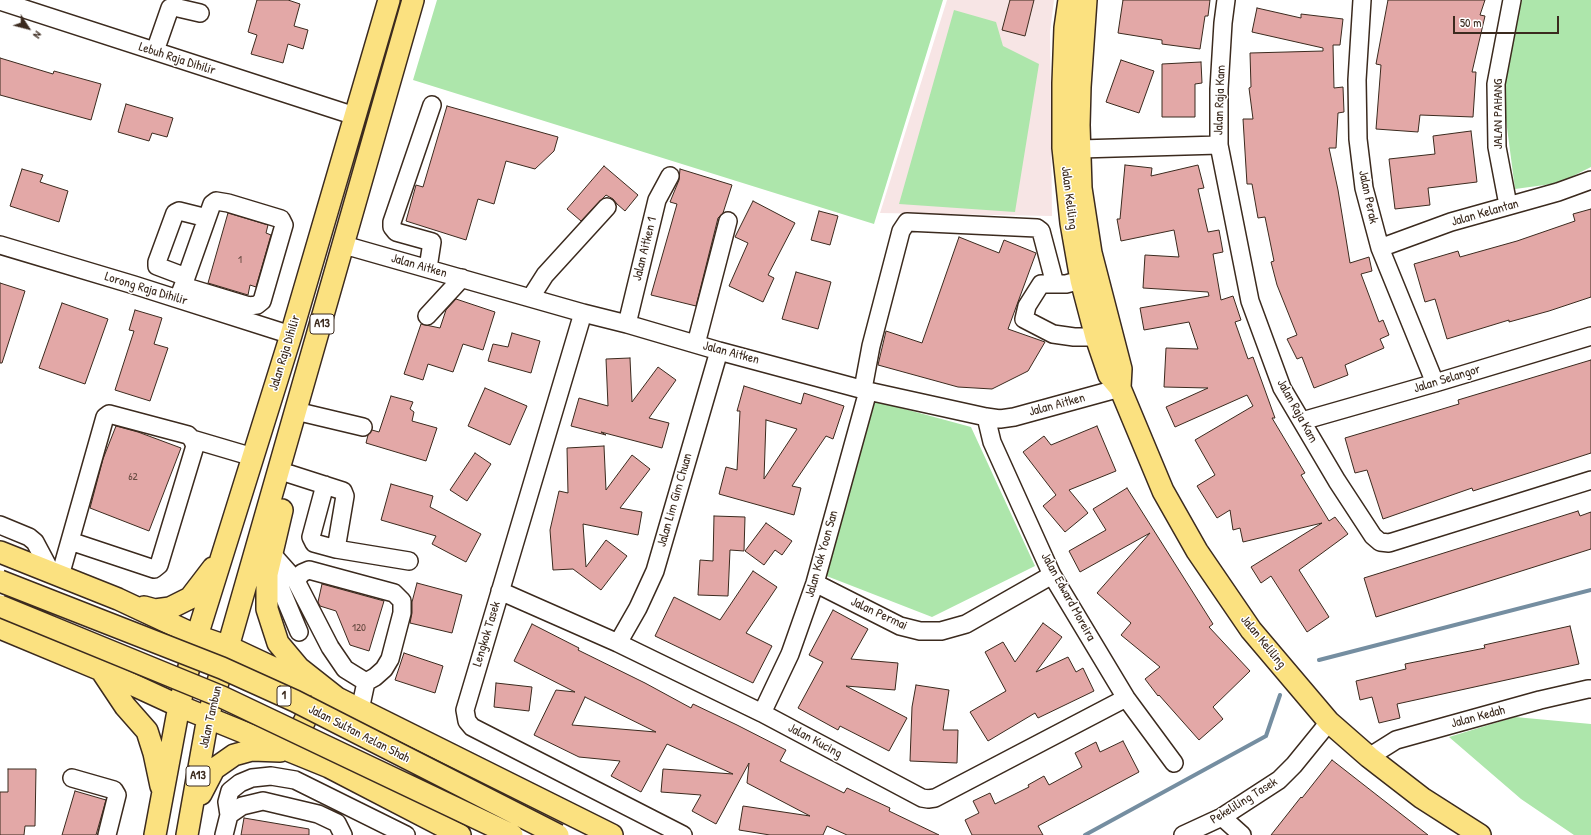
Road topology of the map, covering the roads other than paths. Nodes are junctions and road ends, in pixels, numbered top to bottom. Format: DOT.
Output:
graph roads {
  1 [pos="389,0"];
  2 [pos="413,0"];
  3 [pos="1069,0"];
  4 [pos="1086,0"];
  5 [pos="1226,0"];
  6 [pos="1362,0"];
  7 [pos="1512,0"];
  8 [pos="0,1"];
  9 [pos="200,13"];
  10 [pos="155,51"];
  11 [pos="432,105"];
  12 [pos="355,116"];
  13 [pos="1218,145"];
  14 [pos="1080,149"];
  15 [pos="670,176"];
  16 [pos="1591,180"];
  17 [pos="1508,205"];
  18 [pos="608,207"];
  19 [pos="207,218"];
  20 [pos="728,221"];
  21 [pos="0,245"];
  22 [pos="344,245"];
  23 [pos="1380,248"];
  24 [pos="428,268"];
  25 [pos="462,278"];
  26 [pos="1082,280"];
  27 [pos="1055,284"];
  28 [pos="182,287"];
  29 [pos="332,289"];
  30 [pos="531,297"];
  31 [pos="583,313"];
  32 [pos="427,316"];
  33 [pos="627,324"];
  34 [pos="291,335"];
  35 [pos="1591,336"];
  36 [pos="1096,337"];
  37 [pos="696,344"];
  38 [pos="719,351"];
  39 [pos="1435,383"];
  40 [pos="1120,388"];
  41 [pos="865,390"];
  42 [pos="304,413"];
  43 [pos="986,418"];
  44 [pos="1302,421"];
  45 [pos="363,427"];
  46 [pos="192,439"];
  47 [pos="253,457"];
  48 [pos="290,474"];
  49 [pos="1591,480"];
  50 [pos="325,485"];
  51 [pos="7,528"];
  52 [pos="70,542"];
  53 [pos="336,549"];
  54 [pos="224,552"];
  55 [pos="3,553"];
  56 [pos="271,558"];
  57 [pos="409,561"];
  58 [pos="56,574"];
  59 [pos="1052,575"];
  60 [pos="0,580"];
  61 [pos="296,581"];
  62 [pos="815,583"];
  63 [pos="500,591"];
  64 [pos="111,596"];
  65 [pos="0,606"];
  66 [pos="0,628"];
  67 [pos="299,632"];
  68 [pos="197,636"];
  69 [pos="618,643"];
  70 [pos="229,647"];
  71 [pos="70,656"];
  72 [pos="101,670"];
  73 [pos="201,675"];
  74 [pos="366,682"];
  75 [pos="1591,690"];
  76 [pos="1126,698"];
  77 [pos="348,704"];
  78 [pos="179,706"];
  79 [pos="762,713"];
  80 [pos="208,717"];
  81 [pos="1329,722"];
  82 [pos="294,752"];
  83 [pos="1369,757"];
  84 [pos="1174,763"];
  85 [pos="329,767"];
  86 [pos="72,778"];
  87 [pos="163,794"];
  88 [pos="191,813"];
  89 [pos="229,815"];
  90 [pos="1222,817"];
  91 [pos="399,833"];
  92 [pos="107,835"];
  93 [pos="155,835"];
  94 [pos="187,835"];
  95 [pos="224,835"];
  96 [pos="343,835"];
  97 [pos="460,835"];
  98 [pos="512,835"];
  99 [pos="558,835"];
  100 [pos="612,835"];
  101 [pos="683,835"];
  102 [pos="1183,835"];
  103 [pos="1242,835"];
  104 [pos="1480,835"];
  1 -- 12 [label="main road, Jalan Raja Dihilir / A13"];
  2 -- 22 [label="main road, Jalan Raja Dihilir / A13"];
  3 -- 26 [label="main road, Jalan Keliling"];
  4 -- 14 [label="main road, Jalan Keliling"];
  5 -- 13 [label="street, Jalan Raja Kam"];
  6 -- 23 [label="street, Jalan Perak"];
  7 -- 17 [label="street, JALAN PAHANG"];
  8 -- 10 [label="street, Lebuh Raja Dihilir"];
  9 -- 10 [label="street"];
  10 -- 12 [label="street, Lebuh Raja Dihilir"];
  11 -- 24 [label="street"];
  12 -- 34 [label="main road, Jalan Raja Dihilir / A13"];
  13 -- 14 [label="street"];
  13 -- 44 [label="street, Jalan Raja Kam"];
  14 -- 40 [label="main road, Jalan Keliling"];
  15 -- 33 [label="street, Jalan Aitken 1"];
  16 -- 17 [label="street, Jalan Kelantan"];
  17 -- 23 [label="street, Jalan Kelantan"];
  18 -- 30 [label="street"];
  19 -- 28 [label="street"];
  19 -- 28 [label="street"];
  19 -- 28 [label="street"];
  20 -- 37 [label="street"];
  21 -- 28 [label="street, Lorong Raja Dihilir"];
  22 -- 24 [label="street, Jalan Aitken"];
  22 -- 29 [label="main road, Jalan Raja Dihilir / A13"];
  23 -- 39 [label="street, Jalan Perak"];
  24 -- 25 [label="street, Jalan Aitken"];
  25 -- 30 [label="street, Jalan Aitken"];
  25 -- 32 [label="street"];
  26 -- 27 [label="street"];
  26 -- 36 [label="main road, Jalan Keliling"];
  27 -- 36 [label="street"];
  27 -- 41 [label="street, Jalan Kok Yoon San"];
  28 -- 34 [label="street, Lorong Raja Dihilir"];
  29 -- 42 [label="main road"];
  29 -- 70 [label="main road, Jalan Raja Dihilir / A13"];
  30 -- 31 [label="street, Jalan Aitken"];
  31 -- 33 [label="street, Jalan Aitken"];
  31 -- 63 [label="street, Lengkok Tasek"];
  33 -- 37 [label="street, Jalan Aitken"];
  34 -- 47 [label="main road, Jalan Raja Dihilir / A13"];
  35 -- 39 [label="street, Jalan Selangor"];
  36 -- 40 [label="main road, Jalan Keliling"];
  37 -- 38 [label="street, Jalan Aitken"];
  38 -- 41 [label="street, Jalan Aitken"];
  38 -- 69 [label="street, Jalan Lim Gim Chuan"];
  39 -- 44 [label="street, Jalan Selangor"];
  40 -- 43 [label="street, Jalan Aitken"];
  40 -- 81 [label="main road, Jalan Keliling"];
  41 -- 43 [label="street, Jalan Aitken"];
  41 -- 62 [label="street, Jalan Kok Yoon San"];
  42 -- 45 [label="street"];
  42 -- 48 [label="main road"];
  43 -- 59 [label="street, Jalan Edward Moreira"];
  44 -- 49 [label="street, Jalan Raja Kam"];
  46 -- 47 [label="street"];
  46 -- 52 [label="street"];
  46 -- 52 [label="street"];
  47 -- 54 [label="main road, Jalan Raja Dihilir / A13"];
  48 -- 50 [label="street"];
  48 -- 56 [label="main road"];
  50 -- 53 [label="street"];
  50 -- 53 [label="street"];
  51 -- 55 [label="street"];
  51 -- 58 [label="street"];
  52 -- 58 [label="street"];
  53 -- 57 [label="street"];
  54 -- 64 [label="main road"];
  54 -- 68 [label="main road, Jalan Raja Dihilir / A13"];
  55 -- 58 [label="main road"];
  56 -- 61 [label="street"];
  56 -- 67 [label="street"];
  56 -- 77 [label="main road"];
  58 -- 64 [label="main road"];
  59 -- 62 [label="street, Jalan Permai"];
  59 -- 76 [label="street, Jalan Edward Moreira"];
  60 -- 99 [label="main road, Jalan Sultan Azlan Shah / 1, bridge"];
  61 -- 74 [label="street"];
  61 -- 74 [label="street"];
  62 -- 79 [label="street, Jalan Kok Yoon San"];
  63 -- 69 [label="street, Jalan Kucing"];
  63 -- 101 [label="street, Lengkok Tasek"];
  64 -- 68 [label="main road"];
  64 -- 71 [label="main road"];
  65 -- 98 [label="main road, Jalan Sultan Azlan Shah / 1, bridge"];
  66 -- 71 [label="main road"];
  68 -- 70 [label="main road"];
  68 -- 73 [label="main road"];
  68 -- 78 [label="main road, Jalan Raja Dihilir / A13"];
  69 -- 79 [label="street, Jalan Kucing"];
  70 -- 73 [label="main road"];
  70 -- 77 [label="main road"];
  70 -- 80 [label="main road, Jalan Tambun / A13"];
  71 -- 72 [label="main road"];
  72 -- 78 [label="main road"];
  72 -- 87 [label="main road"];
  73 -- 78 [label="main road"];
  73 -- 80 [label="main road"];
  74 -- 77 [label="street"];
  75 -- 83 [label="street, Jalan Kedah"];
  76 -- 79 [label="street, Jalan Kucing"];
  76 -- 84 [label="street, Jalan Edward Moreira"];
  77 -- 85 [label="main road"];
  77 -- 100 [label="main road"];
  78 -- 80 [label="main road"];
  78 -- 87 [label="main road, A13"];
  80 -- 82 [label="main road"];
  80 -- 88 [label="main road, Jalan Tambun / A13"];
  81 -- 83 [label="main road, Jalan Keliling"];
  81 -- 90 [label="street, Pekeliling Tasek"];
  82 -- 85 [label="main road"];
  82 -- 88 [label="main road"];
  83 -- 104 [label="main road, Jalan Keliling"];
  85 -- 97 [label="main road"];
  86 -- 92 [label="street"];
  87 -- 93 [label="main road, A13"];
  88 -- 94 [label="main road, Jalan Tambun / A13"];
  89 -- 91 [label="street"];
  89 -- 95 [label="street"];
  89 -- 96 [label="street"];
  90 -- 102 [label="street, Pekeliling Tasek"];
  90 -- 103 [label="street"];
}
